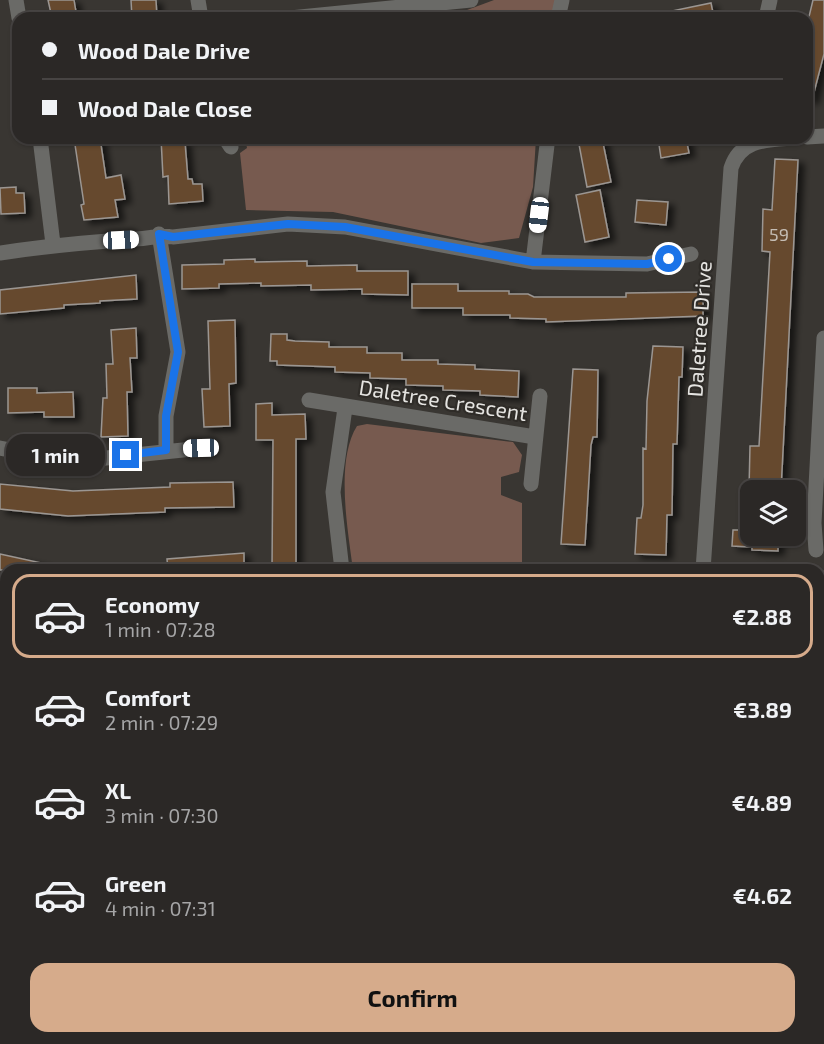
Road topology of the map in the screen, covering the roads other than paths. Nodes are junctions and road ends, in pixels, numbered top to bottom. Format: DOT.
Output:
graph roads {
  1 [pos="471,0"];
  2 [pos="415,3"];
  3 [pos="340,12"];
  4 [pos="41,144"];
  5 [pos="546,144"];
  6 [pos="748,144"];
  7 [pos="159,234"];
  8 [pos="53,244"];
  9 [pos="0,253"];
  10 [pos="690,254"];
  11 [pos="533,262"];
  12 [pos="824,338"];
  13 [pos="823,364"];
  14 [pos="540,396"];
  15 [pos="309,400"];
  16 [pos="345,408"];
  17 [pos="535,437"];
  18 [pos="0,448"];
  19 [pos="202,448"];
  20 [pos="166,450"];
  21 [pos="531,484"];
  22 [pos="816,550"];
  23 [pos="341,564"];
  24 [pos="703,564"];
  1 -- 2 [label="street"];
  2 -- 3 [label="street"];
  4 -- 8 [label="street"];
  5 -- 11 [label="street"];
  6 -- 24 [label="street, Daletree Drive"];
  7 -- 8 [label="street"];
  7 -- 11 [label="street"];
  7 -- 20 [label="street"];
  8 -- 9 [label="street"];
  10 -- 11 [label="street"];
  12 -- 13 [label="street"];
  13 -- 22 [label="street"];
  14 -- 17 [label="street, Daletree Crescent"];
  15 -- 16 [label="street, Daletree Crescent"];
  16 -- 17 [label="street, Daletree Crescent"];
  16 -- 23 [label="street, Daletree Crescent"];
  17 -- 21 [label="street, Daletree Crescent"];
  18 -- 20 [label="street"];
  19 -- 20 [label="street"];
}
